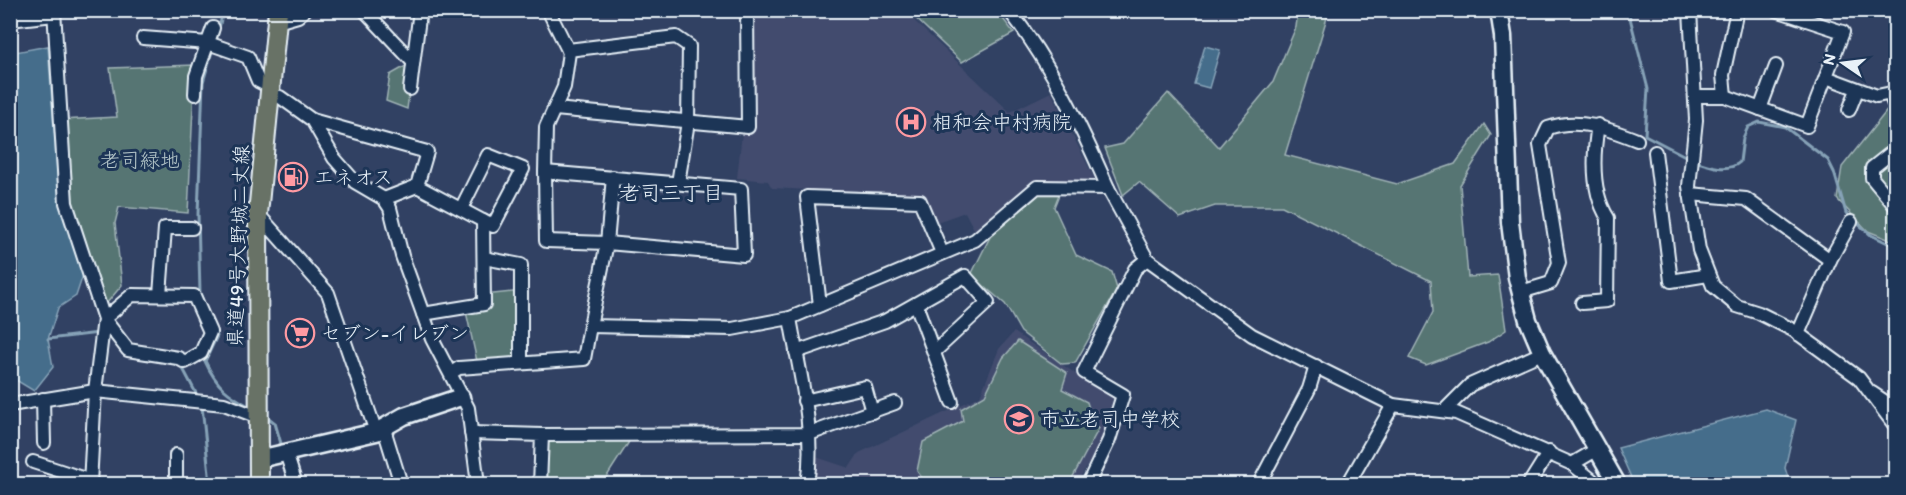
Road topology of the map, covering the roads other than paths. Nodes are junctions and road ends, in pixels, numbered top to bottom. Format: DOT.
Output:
graph roads {
  1 [pos="305,10"];
  2 [pos="364,10"];
  3 [pos="420,10"];
  4 [pos="548,10"];
  5 [pos="747,10"];
  6 [pos="1010,10"];
  7 [pos="1499,10"];
  8 [pos="1690,10"];
  9 [pos="1737,10"];
  10 [pos="1776,10"];
  11 [pos="54,13"];
  12 [pos="278,16"];
  13 [pos="10,20"];
  14 [pos="213,28"];
  15 [pos="143,38"];
  16 [pos="214,45"];
  17 [pos="568,50"];
  18 [pos="413,62"];
  19 [pos="1776,66"];
  20 [pos="1826,77"];
  21 [pos="410,89"];
  22 [pos="1857,90"];
  23 [pos="269,91"];
  24 [pos="1893,93"];
  25 [pos="195,94"];
  26 [pos="1695,96"];
  27 [pos="1725,96"];
  28 [pos="555,109"];
  29 [pos="1760,109"];
  30 [pos="1849,110"];
  31 [pos="1896,111"];
  32 [pos="312,120"];
  33 [pos="688,122"];
  34 [pos="1598,125"];
  35 [pos="1637,140"];
  36 [pos="1896,149"];
  37 [pos="1655,152"];
  38 [pos="545,172"];
  39 [pos="613,177"];
  40 [pos="678,183"];
  41 [pos="417,186"];
  42 [pos="1108,188"];
  43 [pos="1690,194"];
  44 [pos="384,199"];
  45 [pos="1896,207"];
  46 [pos="461,209"];
  47 [pos="258,214"];
  48 [pos="483,221"];
  49 [pos="1851,222"];
  50 [pos="192,228"];
  51 [pos="607,243"];
  52 [pos="942,253"];
  53 [pos="484,258"];
  54 [pos="1147,259"];
  55 [pos="1830,260"];
  56 [pos="1708,275"];
  57 [pos="1521,291"];
  58 [pos="160,295"];
  59 [pos="1582,303"];
  60 [pos="916,304"];
  61 [pos="820,305"];
  62 [pos="423,314"];
  63 [pos="790,318"];
  64 [pos="104,319"];
  65 [pos="590,326"];
  66 [pos="1798,334"];
  67 [pos="796,352"];
  68 [pos="934,352"];
  69 [pos="1542,352"];
  70 [pos="521,362"];
  71 [pos="1316,366"];
  72 [pos="451,373"];
  73 [pos="95,390"];
  74 [pos="1868,391"];
  75 [pos="461,398"];
  76 [pos="43,399"];
  77 [pos="804,401"];
  78 [pos="952,402"];
  79 [pos="895,403"];
  80 [pos="10,405"];
  81 [pos="1393,405"];
  82 [pos="1896,409"];
  83 [pos="258,411"];
  84 [pos="872,411"];
  85 [pos="1444,411"];
  86 [pos="1896,427"];
  87 [pos="380,431"];
  88 [pos="471,433"];
  89 [pos="809,434"];
  90 [pos="542,435"];
  91 [pos="44,442"];
  92 [pos="1596,450"];
  93 [pos="1549,452"];
  94 [pos="176,455"];
  95 [pos="274,456"];
  96 [pos="33,462"];
  97 [pos="1572,464"];
  98 [pos="91,483"];
  99 [pos="176,484"];
  100 [pos="260,484"];
  101 [pos="296,484"];
  102 [pos="401,484"];
  103 [pos="478,484"];
  104 [pos="540,484"];
  105 [pos="807,484"];
  106 [pos="1088,484"];
  107 [pos="1259,484"];
  108 [pos="1348,484"];
  109 [pos="1529,484"];
  110 [pos="1593,484"];
  111 [pos="1617,484"];
  1 -- 12 [label="street"];
  2 -- 18 [label="street"];
  3 -- 18 [label="street"];
  4 -- 17 [label="street"];
  5 -- 33 [label="street"];
  6 -- 42 [label="street"];
  7 -- 57 [label="street"];
  8 -- 26 [label="street"];
  9 -- 27 [label="street"];
  10 -- 20 [label="street"];
  11 -- 13 [label="street"];
  11 -- 64 [label="street"];
  12 -- 23 [label="main road, 県道49号大野城二丈線"];
  14 -- 16 [label="street"];
  15 -- 16 [label="street"];
  16 -- 23 [label="street"];
  16 -- 25 [label="street"];
  17 -- 28 [label="street"];
  17 -- 33 [label="street"];
  18 -- 21 [label="street"];
  19 -- 29 [label="street"];
  20 -- 22 [label="street"];
  20 -- 29 [label="street"];
  22 -- 24 [label="street"];
  22 -- 30 [label="street"];
  23 -- 32 [label="street"];
  23 -- 47 [label="main road, 県道49号大野城二丈線"];
  24 -- 31 [label="street"];
  26 -- 27 [label="street"];
  26 -- 43 [label="street"];
  27 -- 29 [label="street"];
  28 -- 33 [label="street"];
  28 -- 38 [label="street"];
  32 -- 41 [label="street"];
  32 -- 44 [label="street"];
  33 -- 40 [label="street"];
  34 -- 35 [label="street"];
  34 -- 57 [label="street"];
  34 -- 59 [label="street"];
  36 -- 45 [label="street"];
  37 -- 56 [label="street"];
  38 -- 39 [label="street"];
  38 -- 51 [label="street"];
  39 -- 40 [label="street"];
  39 -- 51 [label="street"];
  40 -- 51 [label="street"];
  41 -- 44 [label="street"];
  41 -- 46 [label="street"];
  42 -- 52 [label="street"];
  42 -- 54 [label="street"];
  43 -- 55 [label="street"];
  43 -- 56 [label="street"];
  44 -- 62 [label="street"];
  46 -- 48 [label="street"];
  46 -- 48 [label="street"];
  47 -- 83 [label="main road, 県道49号大野城二丈線"];
  47 -- 87 [label="street"];
  48 -- 53 [label="street"];
  49 -- 55 [label="street"];
  50 -- 58 [label="street"];
  51 -- 65 [label="street"];
  52 -- 61 [label="street"];
  52 -- 61 [label="street"];
  53 -- 62 [label="street"];
  53 -- 70 [label="street"];
  54 -- 71 [label="street"];
  54 -- 106 [label="street"];
  55 -- 66 [label="street"];
  56 -- 66 [label="street"];
  57 -- 69 [label="street"];
  58 -- 64 [label="street"];
  58 -- 64 [label="street"];
  60 -- 67 [label="street"];
  60 -- 68 [label="street"];
  60 -- 68 [label="street"];
  61 -- 63 [label="street"];
  62 -- 72 [label="street"];
  63 -- 65 [label="street"];
  63 -- 67 [label="street"];
  64 -- 73 [label="street"];
  65 -- 70 [label="street"];
  66 -- 74 [label="street"];
  67 -- 77 [label="street"];
  68 -- 78 [label="street"];
  69 -- 85 [label="street"];
  69 -- 92 [label="street"];
  70 -- 72 [label="street"];
  71 -- 81 [label="street"];
  71 -- 107 [label="street"];
  72 -- 75 [label="street"];
  73 -- 76 [label="street"];
  73 -- 83 [label="street"];
  73 -- 98 [label="street"];
  74 -- 82 [label="street"];
  74 -- 86 [label="street"];
  75 -- 87 [label="street"];
  75 -- 88 [label="street"];
  76 -- 80 [label="street"];
  76 -- 91 [label="street"];
  77 -- 84 [label="street"];
  77 -- 89 [label="street"];
  79 -- 84 [label="street"];
  81 -- 85 [label="street"];
  81 -- 108 [label="street"];
  83 -- 95 [label="main road, 県道49号大野城二丈線"];
  84 -- 89 [label="street"];
  85 -- 93 [label="street"];
  87 -- 95 [label="street"];
  87 -- 102 [label="street"];
  88 -- 90 [label="street"];
  88 -- 103 [label="street"];
  89 -- 90 [label="street"];
  89 -- 105 [label="street"];
  90 -- 104 [label="street"];
  92 -- 97 [label="street"];
  92 -- 111 [label="street"];
  93 -- 97 [label="street"];
  93 -- 109 [label="street"];
  94 -- 99 [label="street"];
  95 -- 100 [label="main road, 県道49号大野城二丈線"];
  95 -- 101 [label="street"];
  96 -- 98 [label="street"];
  97 -- 110 [label="street"];
}
